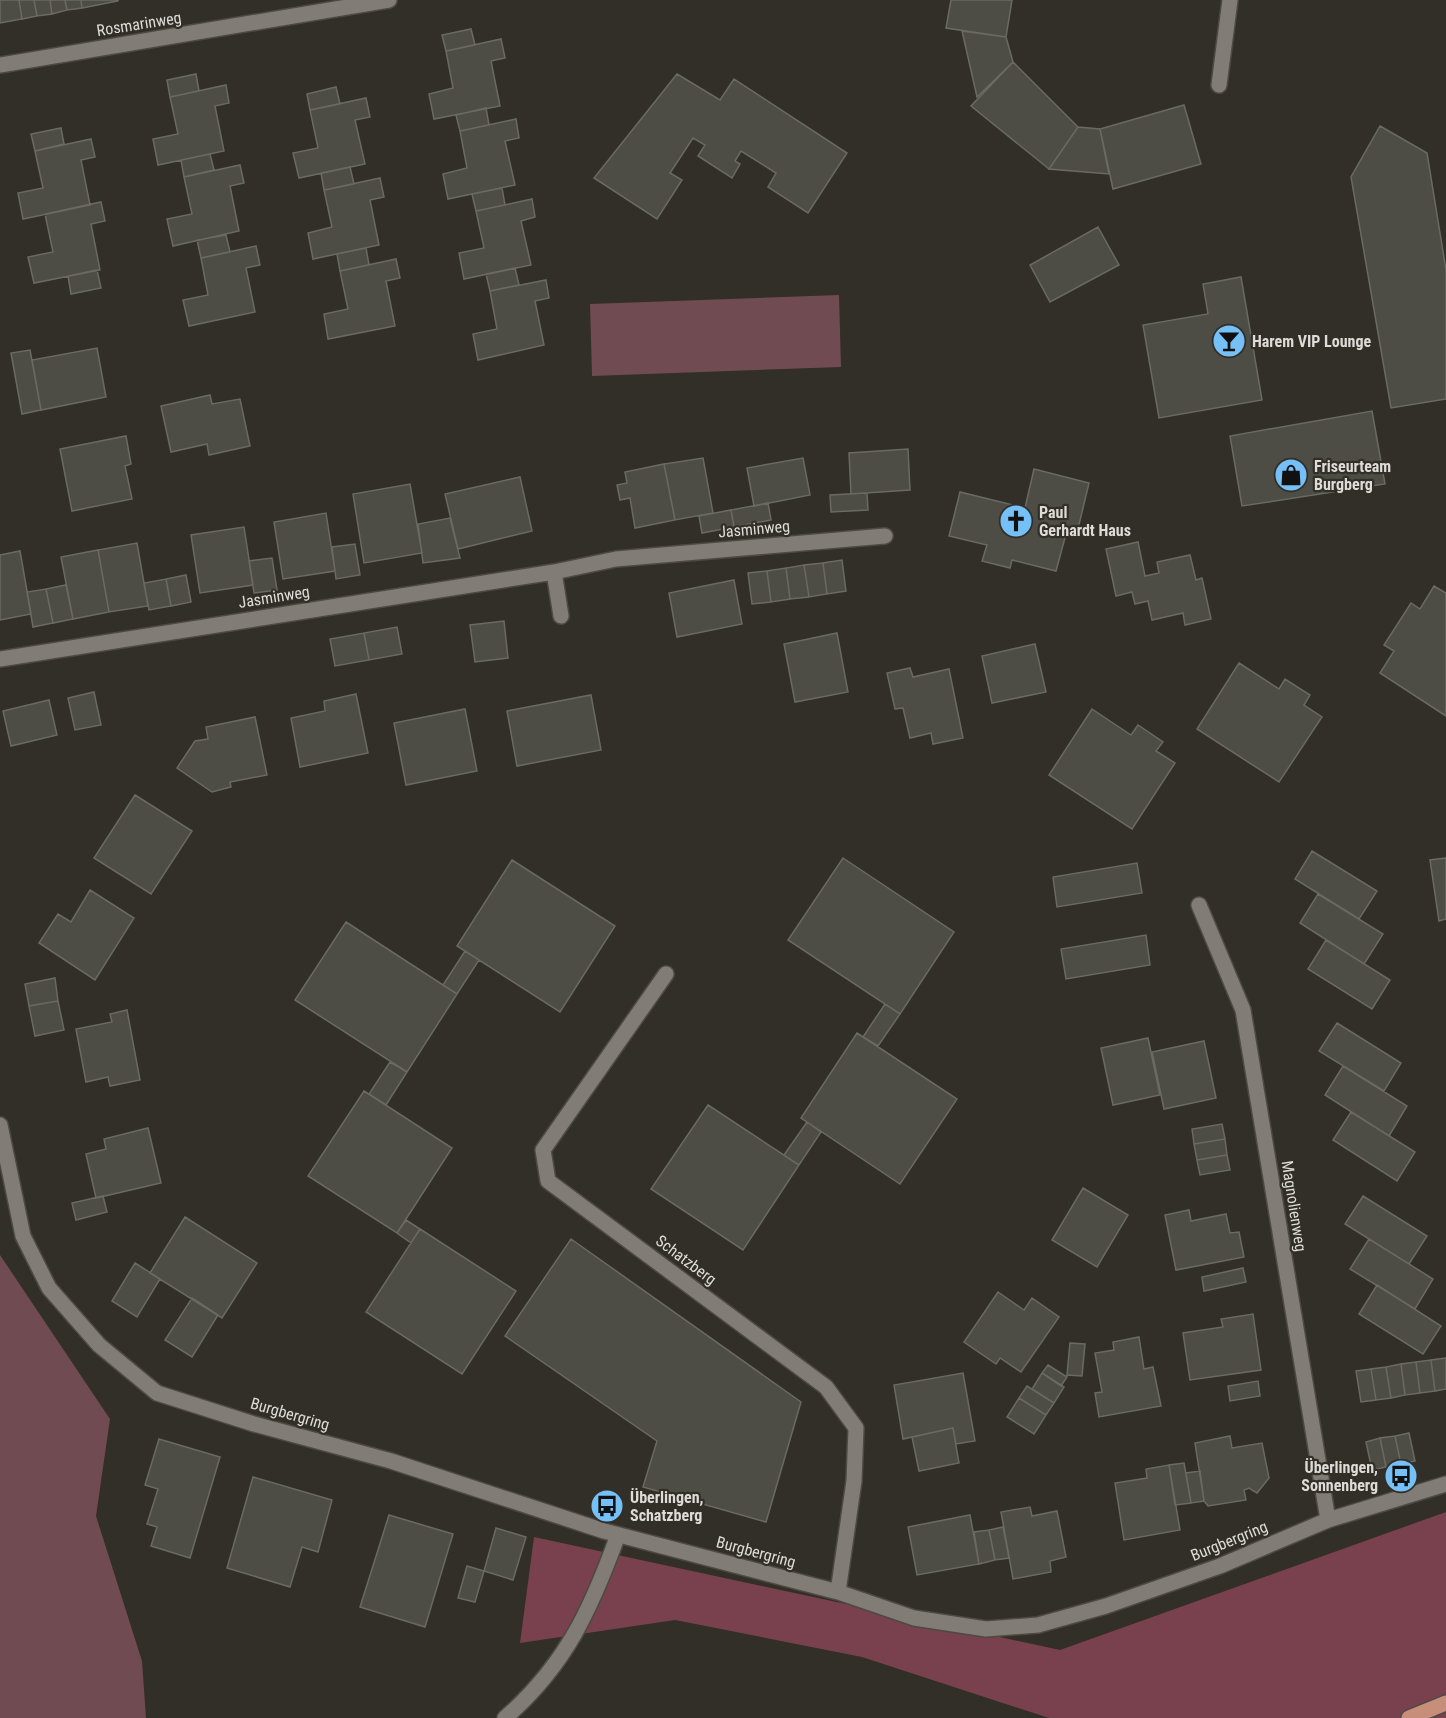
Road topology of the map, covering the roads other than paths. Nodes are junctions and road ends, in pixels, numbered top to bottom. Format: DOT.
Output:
graph roads {
  1 [pos="389,0"];
  2 [pos="1230,0"];
  3 [pos="0,65"];
  4 [pos="1218,85"];
  5 [pos="885,536"];
  6 [pos="554,572"];
  7 [pos="561,616"];
  8 [pos="0,659"];
  9 [pos="1199,905"];
  10 [pos="666,974"];
  11 [pos="0,1125"];
  12 [pos="1446,1484"];
  13 [pos="1328,1520"];
  14 [pos="618,1535"];
  15 [pos="838,1592"];
  16 [pos="1446,1703"];
  17 [pos="505,1718"];
  18 [pos="1409,1718"];
  1 -- 3 [label="street, Rosmarinweg"];
  2 -- 4 [label="street"];
  5 -- 6 [label="street, Jasminweg"];
  6 -- 7 [label="street"];
  6 -- 8 [label="street, Jasminweg"];
  9 -- 13 [label="street, Magnolienweg"];
  10 -- 15 [label="street, Schatzberg"];
  11 -- 14 [label="street, Burgbergring"];
  12 -- 13 [label="street, Burgbergring"];
  13 -- 15 [label="street, Burgbergring"];
  14 -- 15 [label="street, Burgbergring"];
  14 -- 17 [label="street"];
  16 -- 18 [label="main road"];
}
